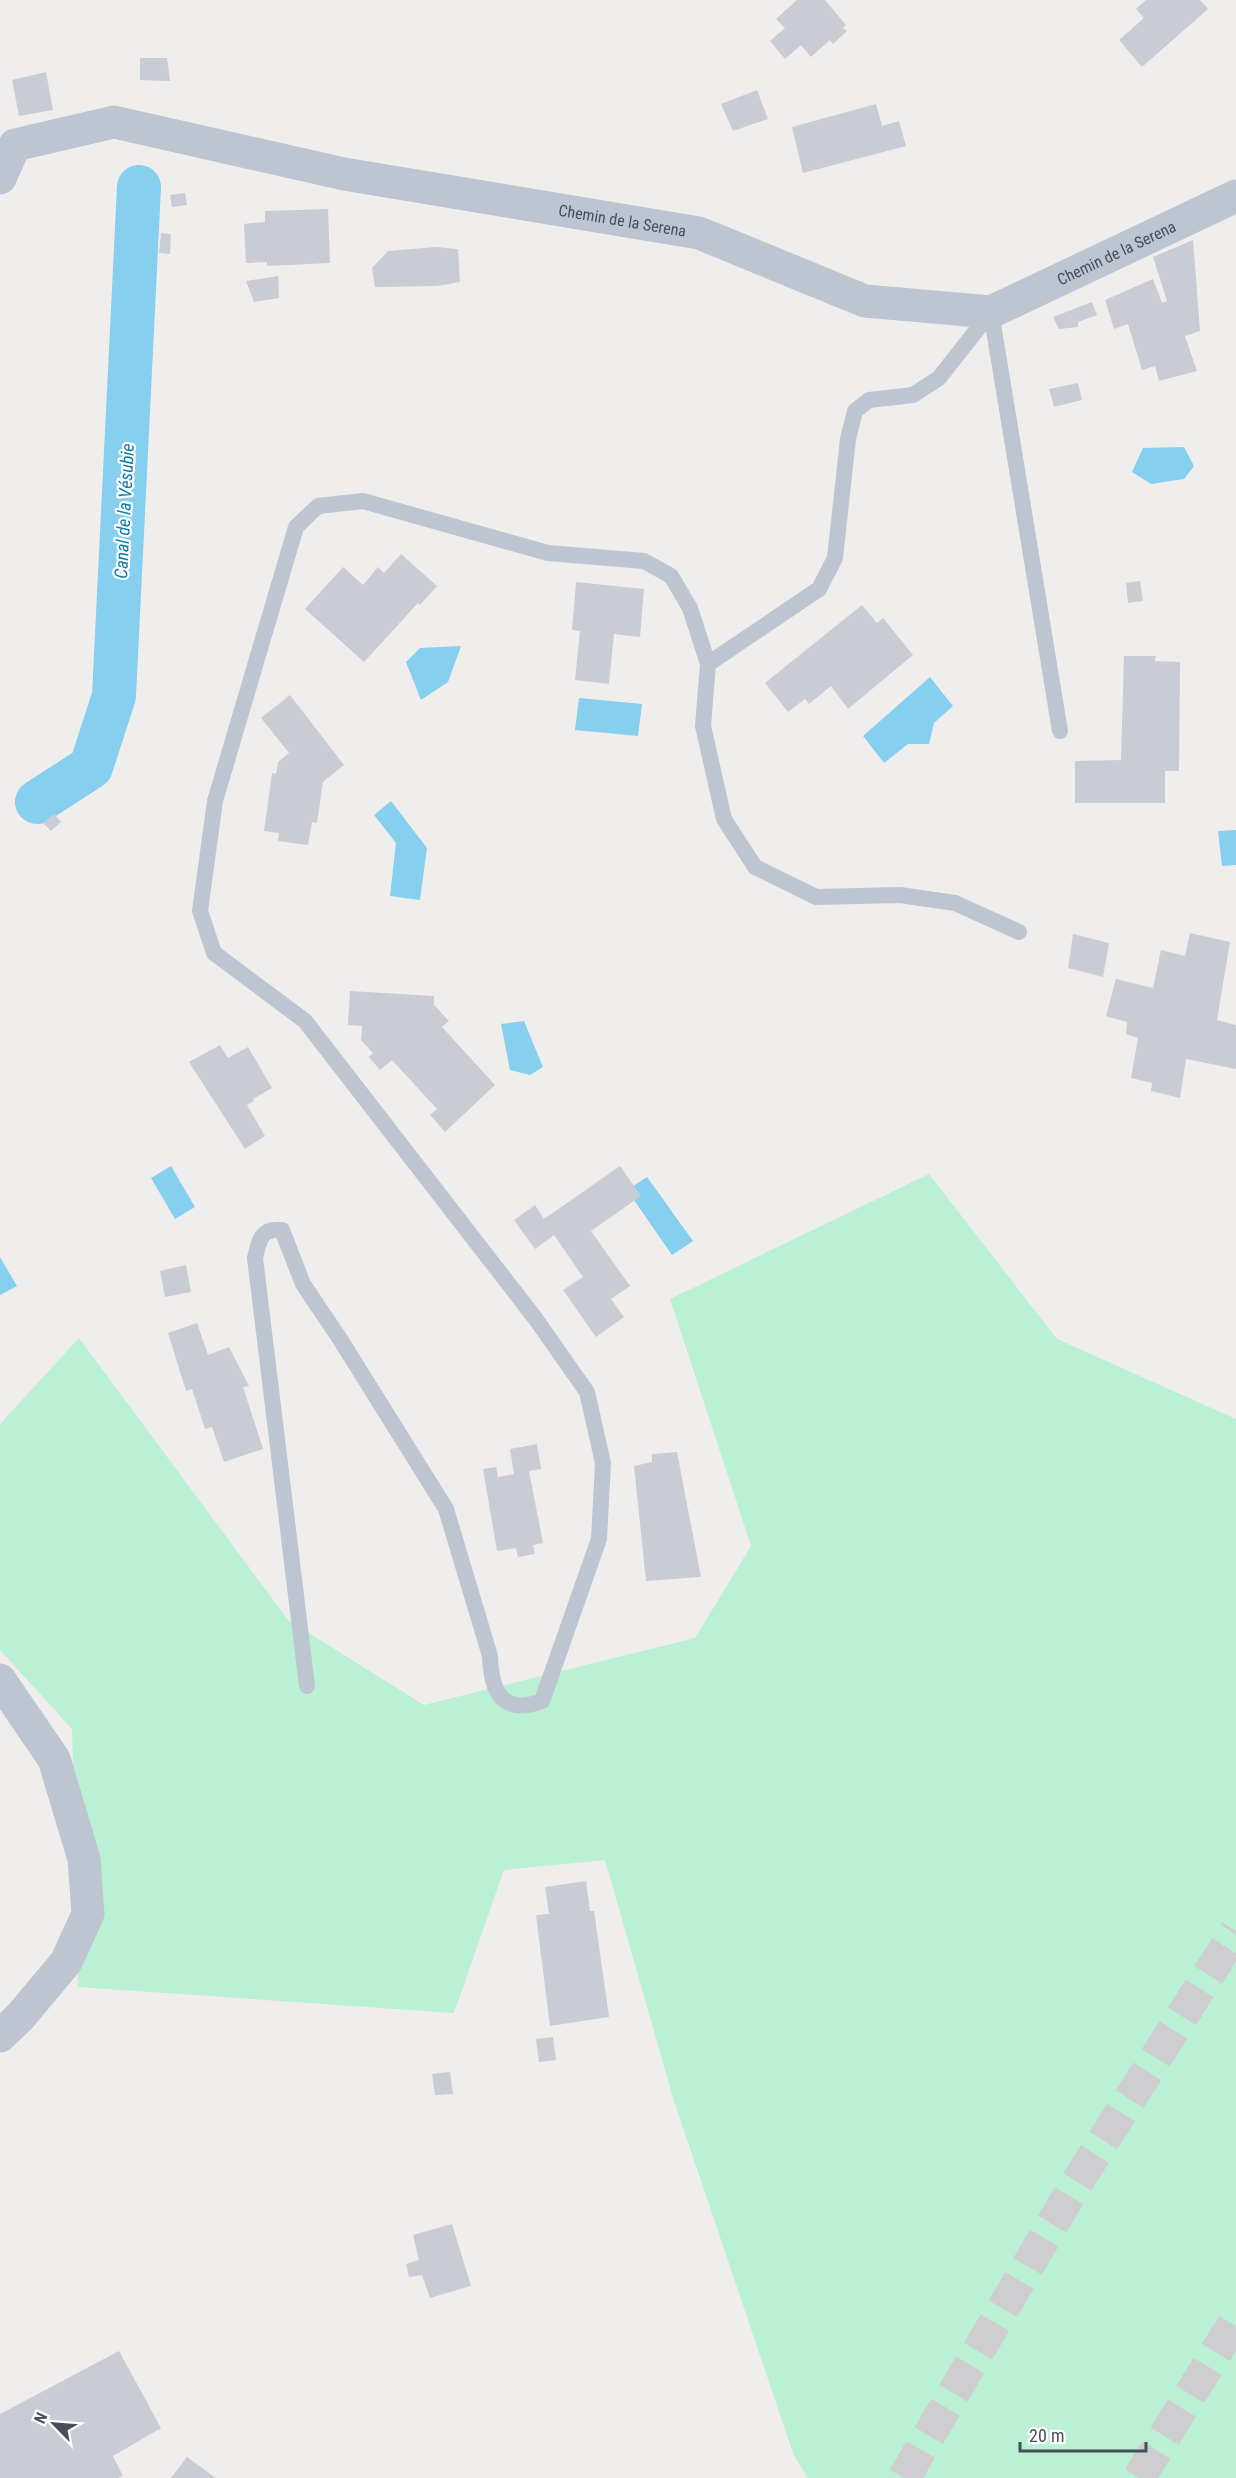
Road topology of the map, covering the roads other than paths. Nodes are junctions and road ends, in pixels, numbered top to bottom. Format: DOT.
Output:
graph roads {
  1 [pos="0,178"];
  2 [pos="1236,196"];
  3 [pos="991,312"];
  4 [pos="708,664"];
  5 [pos="1060,731"];
  6 [pos="1018,932"];
  7 [pos="0,1680"];
  8 [pos="307,1686"];
  9 [pos="0,2036"];
  1 -- 3 [label="street, Chemin de la Serena"];
  2 -- 3 [label="street, Chemin de la Serena"];
  3 -- 4 [label="lane"];
  3 -- 5 [label="lane"];
  4 -- 6 [label="lane"];
  4 -- 8 [label="lane"];
  7 -- 9 [label="street"];
}
